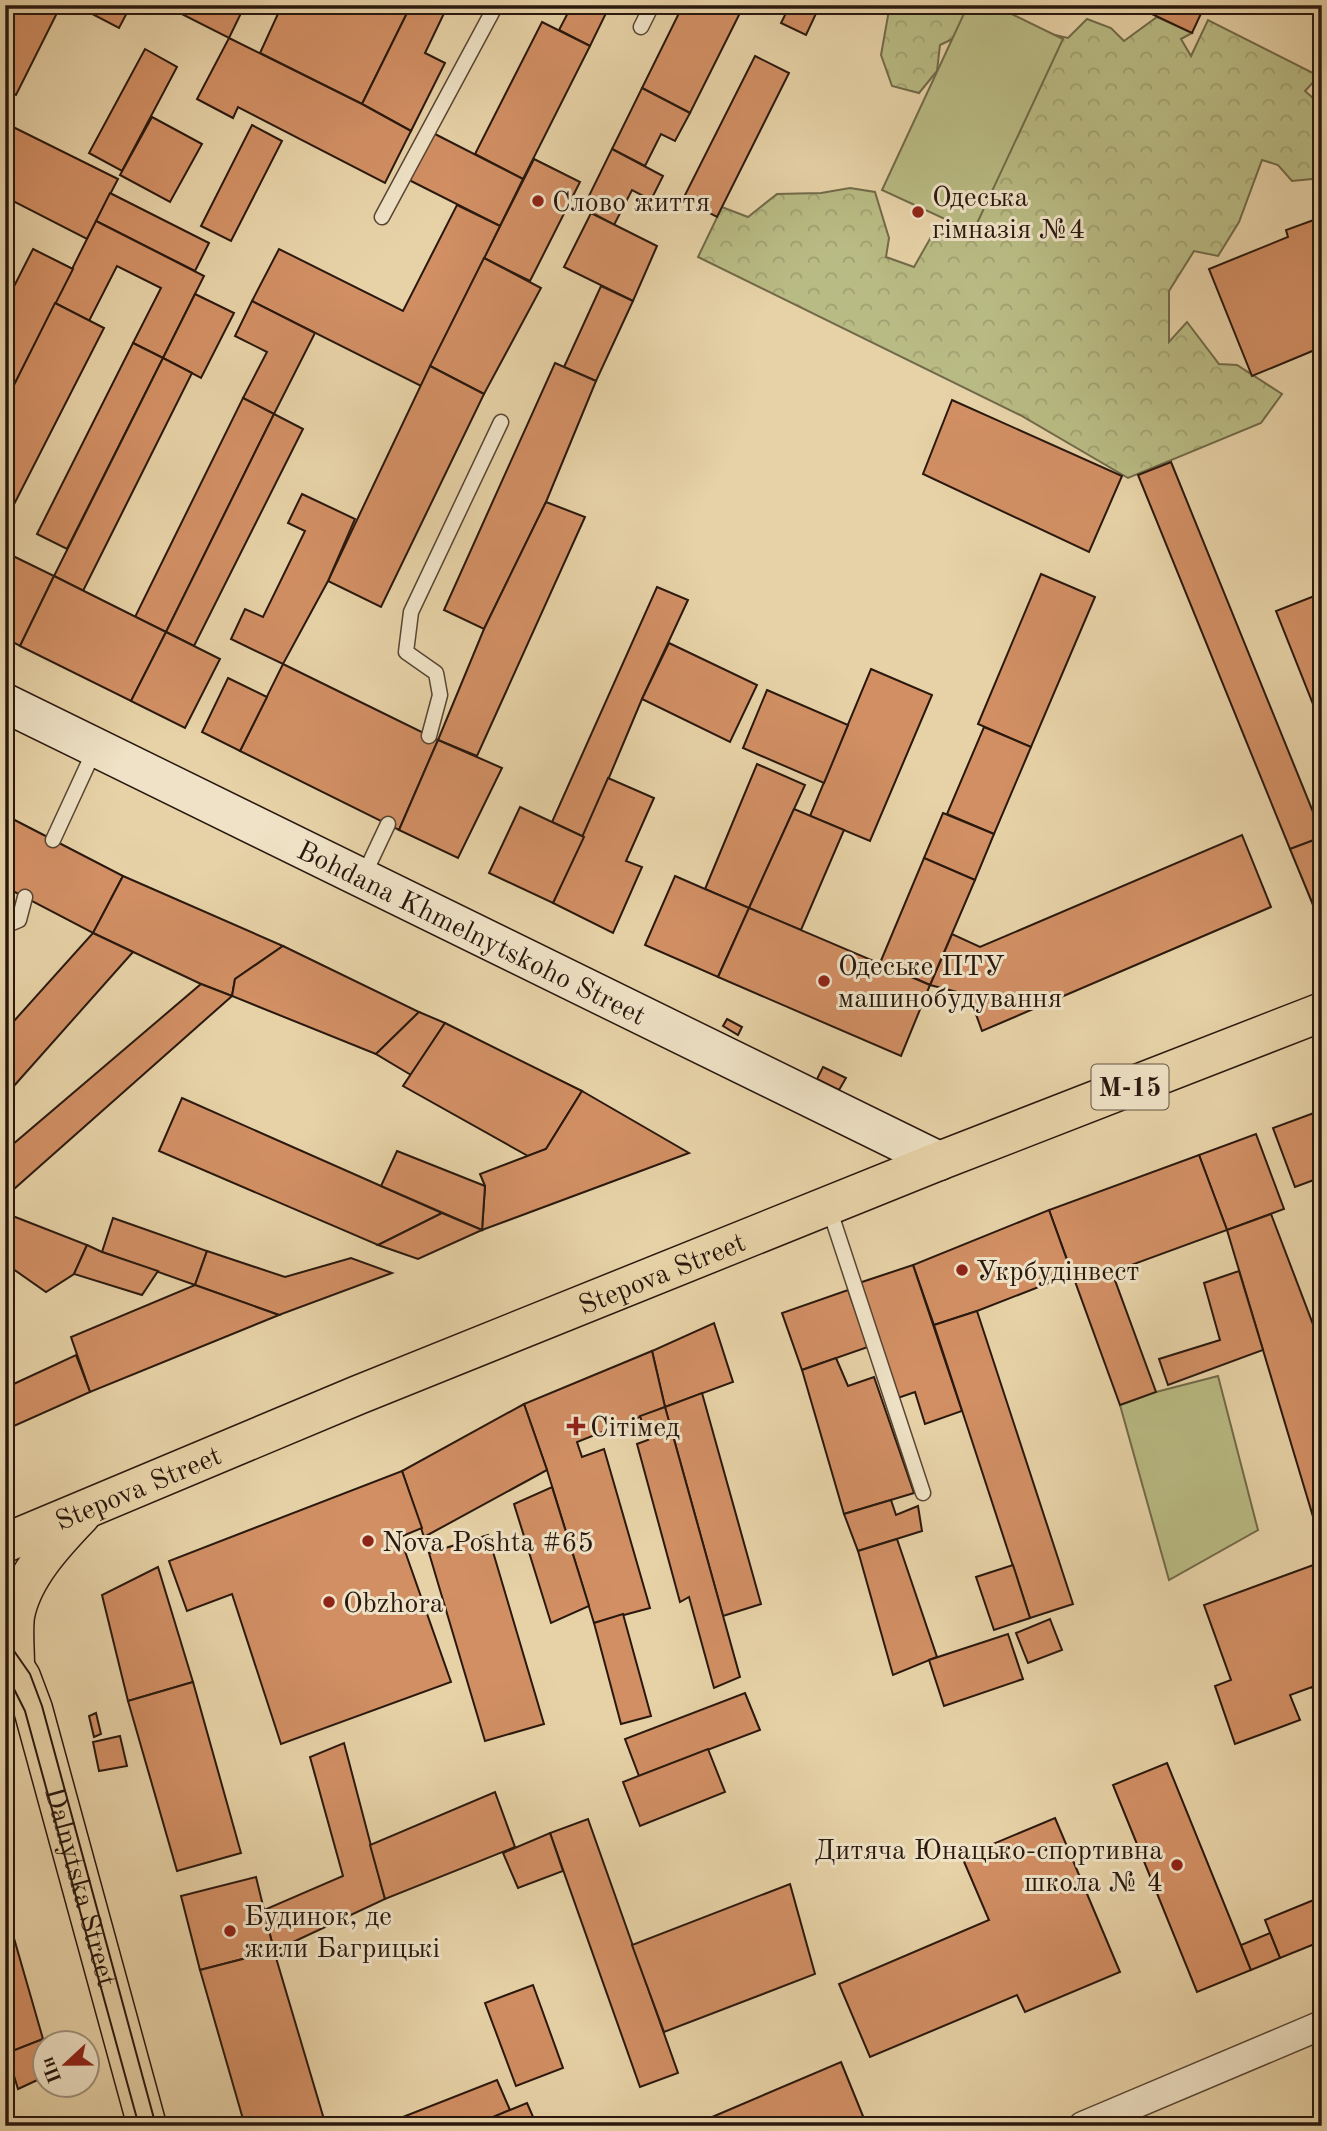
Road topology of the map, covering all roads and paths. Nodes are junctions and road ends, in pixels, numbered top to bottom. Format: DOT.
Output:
graph roads {
  1 [pos="496,5"];
  2 [pos="652,5"];
  3 [pos="641,27"];
  4 [pos="382,217"];
  5 [pos="501,422"];
  6 [pos="5,703"];
  7 [pos="429,736"];
  8 [pos="96,748"];
  9 [pos="388,824"];
  10 [pos="53,840"];
  11 [pos="363,877"];
  12 [pos="25,897"];
  13 [pos="5,926"];
  14 [pos="1322,1012"];
  15 [pos="939,1161"];
  16 [pos="828,1206"];
  17 [pos="923,1493"];
  18 [pos="85,1511"];
  19 [pos="5,1543"];
  20 [pos="10,1659"];
  21 [pos="1322,2025"];
  22 [pos="146,2126"];
  23 [pos="1083,2126"];
  1 -- 4 [label="lane"];
  2 -- 3 [label="lane"];
  5 -- 7 [label="lane"];
  6 -- 8 [label="main road, Bohdana Khmelnytskoho Street"];
  8 -- 10 [label="lane"];
  8 -- 11 [label="main road, Bohdana Khmelnytskoho Street"];
  9 -- 11 [label="lane"];
  11 -- 15 [label="main road, Bohdana Khmelnytskoho Street"];
  12 -- 13 [label="lane"];
  14 -- 15 [label="main road, Stepova Street / М-15"];
  15 -- 16 [label="main road, Stepova Street"];
  16 -- 17 [label="lane"];
  16 -- 18 [label="main road, Stepova Street"];
  18 -- 19 [label="main road, Stepova Street"];
  18 -- 20 [label="main road"];
  20 -- 22 [label="main road, Dalnytska Street"];
  21 -- 23 [label="street"];
}
